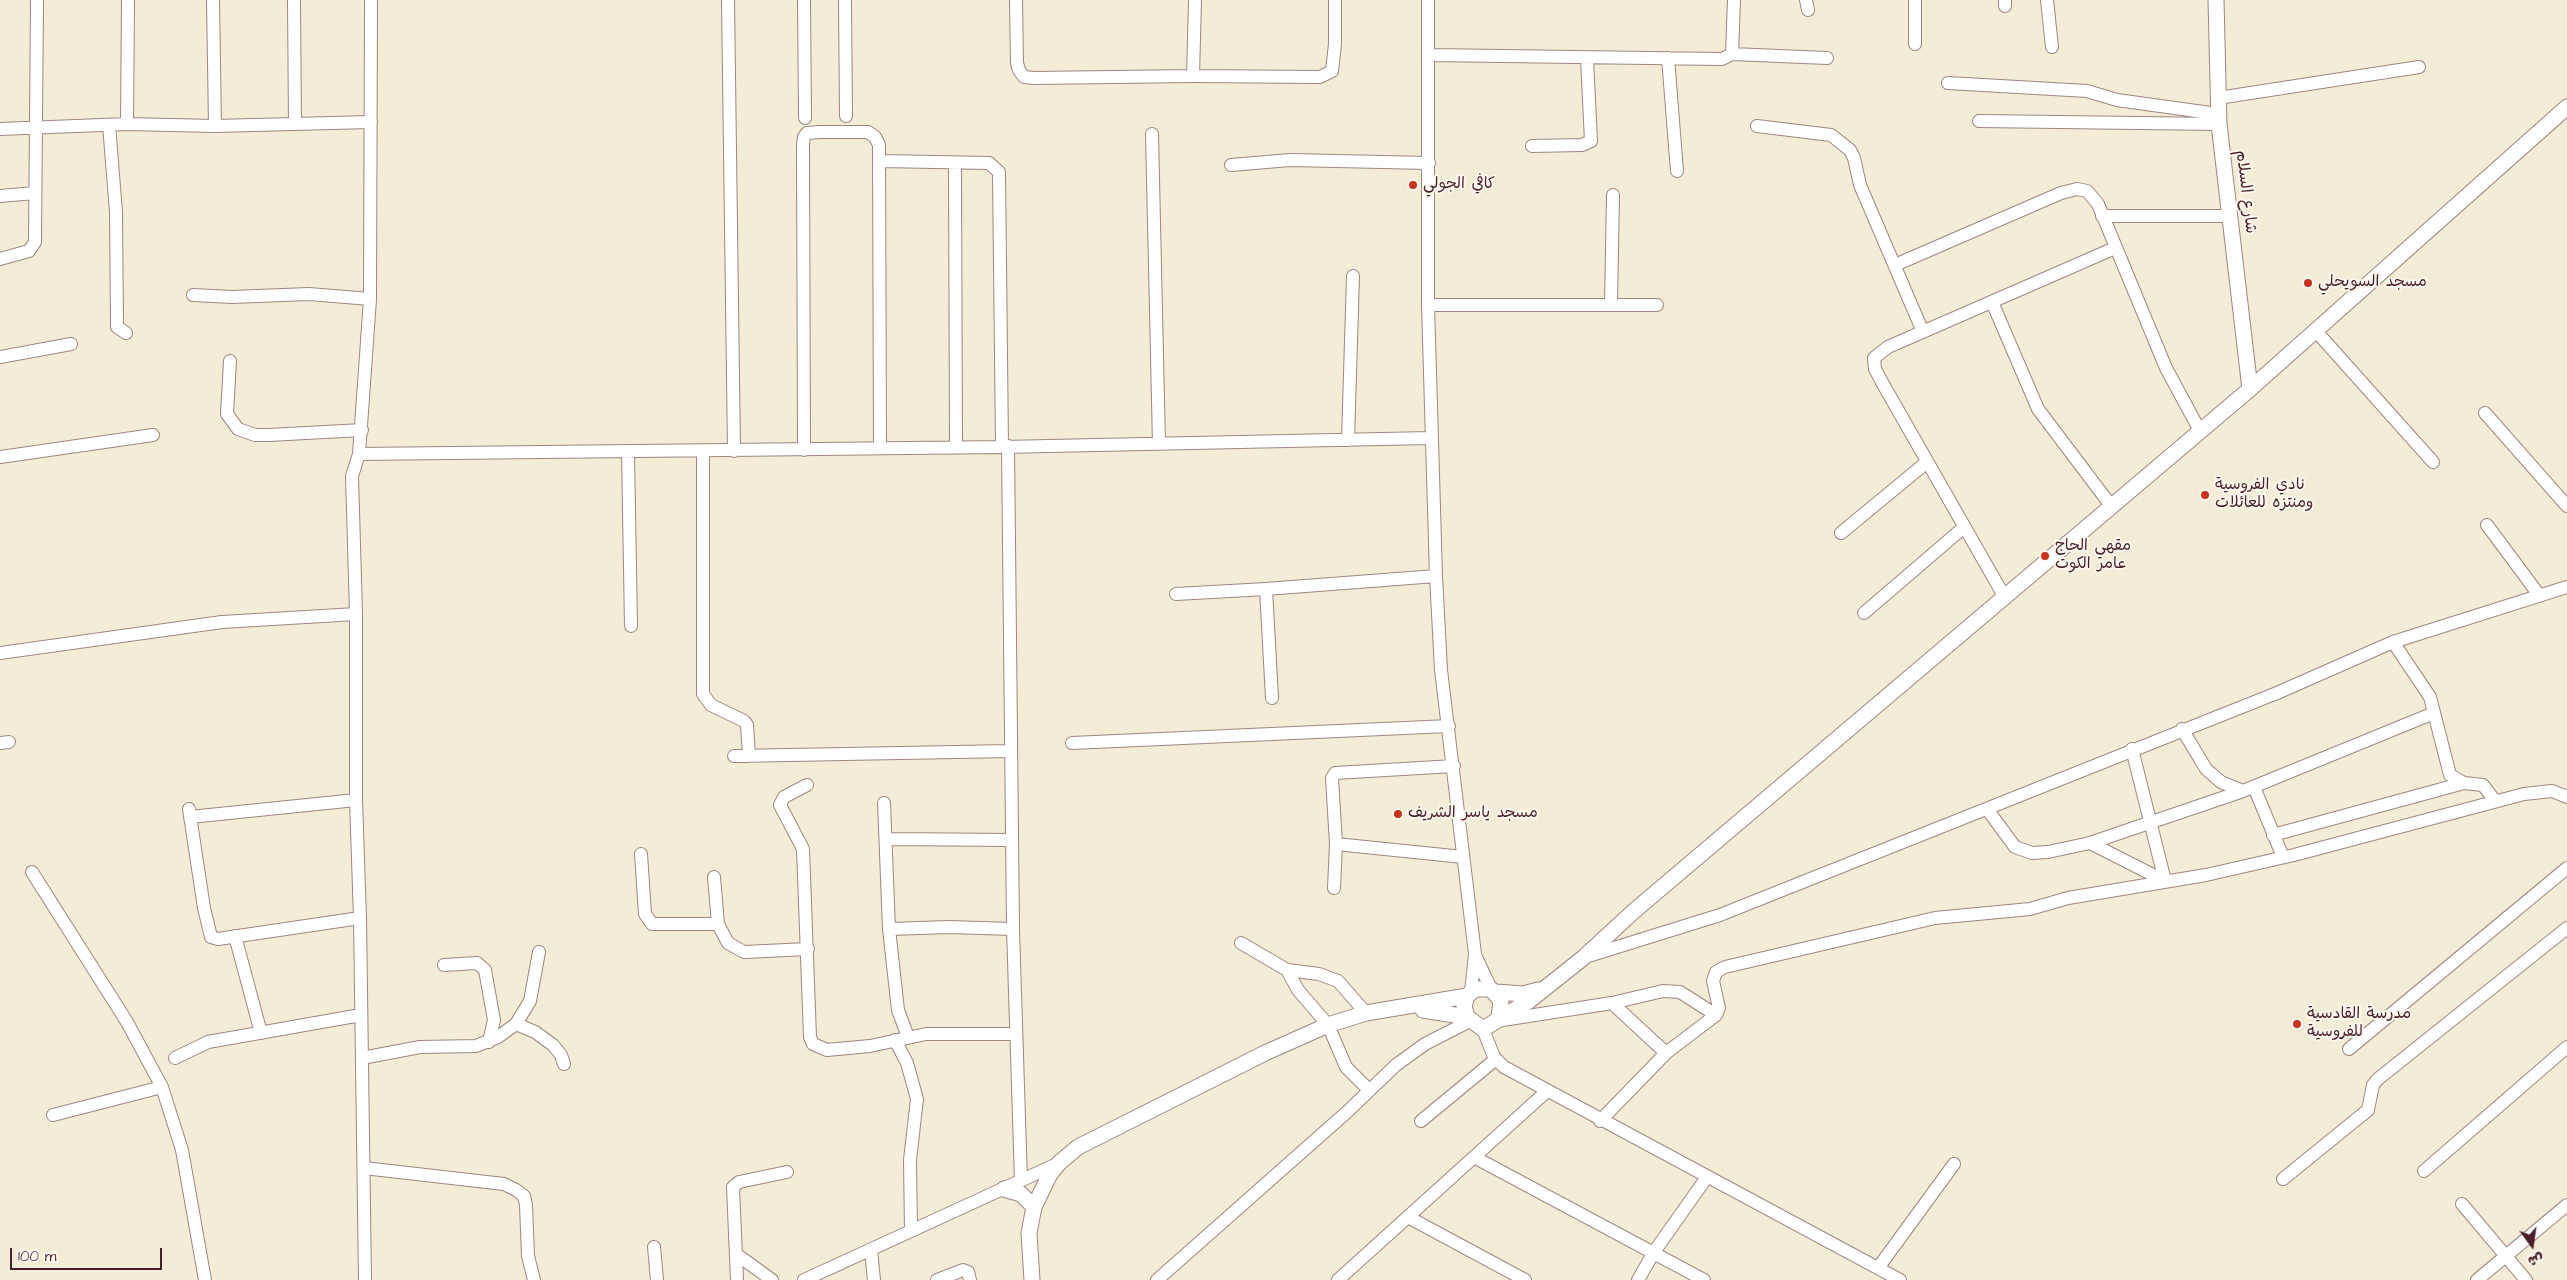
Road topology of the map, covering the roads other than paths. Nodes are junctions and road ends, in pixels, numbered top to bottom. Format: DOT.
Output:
graph roads {
  1 [pos="37,0"];
  2 [pos="128,0"];
  3 [pos="214,0"];
  4 [pos="294,0"];
  5 [pos="371,0"];
  6 [pos="728,0"];
  7 [pos="804,0"];
  8 [pos="846,0"];
  9 [pos="1016,0"];
  10 [pos="1195,0"];
  11 [pos="1335,0"];
  12 [pos="1428,0"];
  13 [pos="1734,0"];
  14 [pos="1915,0"];
  15 [pos="2047,0"];
  16 [pos="2216,0"];
  17 [pos="1915,44"];
  18 [pos="2052,47"];
  19 [pos="1732,54"];
  20 [pos="1429,55"];
  21 [pos="1587,58"];
  22 [pos="1668,58"];
  23 [pos="1827,58"];
  24 [pos="2419,66"];
  25 [pos="1193,76"];
  26 [pos="1948,84"];
  27 [pos="2218,98"];
  28 [pos="2567,107"];
  29 [pos="846,116"];
  30 [pos="805,118"];
  31 [pos="2219,119"];
  32 [pos="371,122"];
  33 [pos="1979,122"];
  34 [pos="127,124"];
  35 [pos="295,124"];
  36 [pos="109,125"];
  37 [pos="215,126"];
  38 [pos="1757,126"];
  39 [pos="36,128"];
  40 [pos="0,129"];
  41 [pos="1152,134"];
  42 [pos="1532,146"];
  43 [pos="881,161"];
  44 [pos="1429,162"];
  45 [pos="955,163"];
  46 [pos="1231,165"];
  47 [pos="1677,171"];
  48 [pos="35,193"];
  49 [pos="1613,195"];
  50 [pos="0,196"];
  51 [pos="2102,216"];
  52 [pos="2230,216"];
  53 [pos="2114,248"];
  54 [pos="0,259"];
  55 [pos="1895,265"];
  56 [pos="1353,276"];
  57 [pos="193,295"];
  58 [pos="370,299"];
  59 [pos="1992,302"];
  60 [pos="1428,305"];
  61 [pos="1611,305"];
  62 [pos="1656,305"];
  63 [pos="2315,330"];
  64 [pos="1923,332"];
  65 [pos="126,333"];
  66 [pos="71,344"];
  67 [pos="0,357"];
  68 [pos="230,361"];
  69 [pos="2250,389"];
  70 [pos="2485,413"];
  71 [pos="362,430"];
  72 [pos="2200,431"];
  73 [pos="153,435"];
  74 [pos="1430,438"];
  75 [pos="1348,440"];
  76 [pos="1160,444"];
  77 [pos="956,447"];
  78 [pos="1005,447"];
  79 [pos="880,448"];
  80 [pos="734,450"];
  81 [pos="804,450"];
  82 [pos="703,451"];
  83 [pos="628,452"];
  84 [pos="359,454"];
  85 [pos="0,457"];
  86 [pos="1927,462"];
  87 [pos="2433,462"];
  88 [pos="2567,506"];
  89 [pos="2112,507"];
  90 [pos="2486,525"];
  91 [pos="1963,528"];
  92 [pos="1841,533"];
  93 [pos="1436,576"];
  94 [pos="2567,587"];
  95 [pos="1266,589"];
  96 [pos="1176,594"];
  97 [pos="2540,595"];
  98 [pos="2004,596"];
  99 [pos="1864,613"];
  100 [pos="356,614"];
  101 [pos="631,626"];
  102 [pos="2393,642"];
  103 [pos="0,653"];
  104 [pos="1272,698"];
  105 [pos="2434,713"];
  106 [pos="1448,726"];
  107 [pos="2182,729"];
  108 [pos="1072,743"];
  109 [pos="2132,748"];
  110 [pos="1011,751"];
  111 [pos="734,756"];
  112 [pos="749,756"];
  113 [pos="1454,766"];
  114 [pos="2464,783"];
  115 [pos="807,785"];
  116 [pos="2248,789"];
  117 [pos="2567,797"];
  118 [pos="356,800"];
  119 [pos="2495,800"];
  120 [pos="884,803"];
  121 [pos="1987,809"];
  122 [pos="2151,822"];
  123 [pos="2273,835"];
  124 [pos="886,839"];
  125 [pos="1012,840"];
  126 [pos="2090,843"];
  127 [pos="1336,844"];
  128 [pos="641,854"];
  129 [pos="2283,857"];
  130 [pos="1463,858"];
  131 [pos="2567,868"];
  132 [pos="32,872"];
  133 [pos="714,877"];
  134 [pos="2165,881"];
  135 [pos="1334,888"];
  136 [pos="360,918"];
  137 [pos="718,924"];
  138 [pos="2567,928"];
  139 [pos="1013,929"];
  140 [pos="889,930"];
  141 [pos="235,936"];
  142 [pos="1241,943"];
  143 [pos="808,949"];
  144 [pos="539,952"];
  145 [pos="1475,954"];
  146 [pos="1583,958"];
  147 [pos="444,965"];
  148 [pos="1288,970"];
  149 [pos="1547,986"];
  150 [pos="1493,991"];
  151 [pos="1469,994"];
  152 [pos="1612,1003"];
  153 [pos="1399,1009"];
  154 [pos="1366,1014"];
  155 [pos="362,1015"];
  156 [pos="1716,1015"];
  157 [pos="1483,1021"];
  158 [pos="516,1024"];
  159 [pos="1328,1025"];
  160 [pos="261,1033"];
  161 [pos="1015,1034"];
  162 [pos="908,1037"];
  163 [pos="895,1040"];
  164 [pos="489,1042"];
  165 [pos="2567,1047"];
  166 [pos="2349,1049"];
  167 [pos="1666,1053"];
  168 [pos="175,1058"];
  169 [pos="362,1058"];
  170 [pos="1496,1059"];
  171 [pos="564,1064"];
  172 [pos="162,1087"];
  173 [pos="1369,1090"];
  174 [pos="1546,1092"];
  175 [pos="53,1115"];
  176 [pos="1600,1120"];
  177 [pos="1421,1121"];
  178 [pos="1474,1157"];
  179 [pos="1059,1163"];
  180 [pos="1954,1164"];
  181 [pos="364,1168"];
  182 [pos="2424,1171"];
  183 [pos="787,1172"];
  184 [pos="1707,1177"];
  185 [pos="2283,1179"];
  186 [pos="1021,1182"];
  187 [pos="1004,1189"];
  188 [pos="2462,1204"];
  189 [pos="2567,1205"];
  190 [pos="1034,1207"];
  191 [pos="1408,1217"];
  192 [pos="912,1230"];
  193 [pos="654,1247"];
  194 [pos="871,1250"];
  195 [pos="1654,1252"];
  196 [pos="736,1254"];
  197 [pos="2506,1258"];
  198 [pos="1878,1268"];
  199 [pos="204,1280"];
  200 [pos="365,1280"];
  201 [pos="534,1280"];
  202 [pos="657,1280"];
  203 [pos="738,1280"];
  204 [pos="772,1280"];
  205 [pos="804,1280"];
  206 [pos="874,1280"];
  207 [pos="937,1280"];
  208 [pos="970,1280"];
  209 [pos="1032,1280"];
  210 [pos="1158,1280"];
  211 [pos="1338,1280"];
  212 [pos="1525,1280"];
  213 [pos="1638,1280"];
  214 [pos="1704,1280"];
  215 [pos="1900,1280"];
  216 [pos="2477,1280"];
  217 [pos="2526,1280"];
  1 -- 39 [label="street"];
  2 -- 34 [label="street"];
  3 -- 37 [label="street"];
  4 -- 35 [label="street"];
  5 -- 32 [label="street"];
  6 -- 80 [label="street"];
  7 -- 30 [label="street"];
  8 -- 29 [label="street"];
  9 -- 25 [label="street"];
  10 -- 25 [label="street"];
  11 -- 25 [label="street"];
  12 -- 20 [label="street"];
  13 -- 19 [label="street"];
  14 -- 17 [label="street"];
  15 -- 18 [label="street"];
  16 -- 27 [label="main road, شارع السلام"];
  19 -- 22 [label="street"];
  19 -- 23 [label="street"];
  20 -- 21 [label="street"];
  20 -- 44 [label="street"];
  21 -- 22 [label="street"];
  21 -- 42 [label="street"];
  22 -- 47 [label="street"];
  24 -- 27 [label="street"];
  26 -- 31 [label="street"];
  27 -- 31 [label="main road, شارع السلام"];
  28 -- 63 [label="main road"];
  31 -- 33 [label="street"];
  31 -- 52 [label="main road, شارع السلام"];
  32 -- 35 [label="street"];
  32 -- 58 [label="street"];
  34 -- 36 [label="street"];
  34 -- 37 [label="street"];
  35 -- 37 [label="street"];
  36 -- 39 [label="street"];
  36 -- 65 [label="street"];
  38 -- 55 [label="street"];
  39 -- 40 [label="street"];
  39 -- 48 [label="street"];
  41 -- 76 [label="street"];
  43 -- 45 [label="street"];
  43 -- 79 [label="street"];
  43 -- 81 [label="street"];
  44 -- 46 [label="street"];
  44 -- 60 [label="street"];
  45 -- 77 [label="street"];
  45 -- 78 [label="street"];
  48 -- 50 [label="street"];
  48 -- 54 [label="street"];
  49 -- 61 [label="street"];
  51 -- 52 [label="street"];
  51 -- 53 [label="street"];
  51 -- 55 [label="street"];
  52 -- 69 [label="main road, شارع السلام"];
  53 -- 59 [label="street"];
  53 -- 72 [label="street"];
  55 -- 64 [label="street"];
  56 -- 75 [label="street"];
  57 -- 58 [label="street"];
  58 -- 71 [label="street"];
  59 -- 64 [label="street"];
  59 -- 89 [label="street"];
  60 -- 61 [label="street"];
  60 -- 74 [label="street"];
  61 -- 62 [label="street"];
  63 -- 69 [label="main road"];
  63 -- 87 [label="street"];
  64 -- 86 [label="street"];
  66 -- 67 [label="street"];
  68 -- 71 [label="street"];
  69 -- 72 [label="main road"];
  70 -- 88 [label="street"];
  71 -- 84 [label="street"];
  72 -- 89 [label="main road"];
  73 -- 85 [label="street"];
  74 -- 75 [label="street"];
  74 -- 93 [label="street"];
  75 -- 76 [label="street"];
  76 -- 78 [label="street"];
  77 -- 78 [label="street"];
  77 -- 79 [label="street"];
  78 -- 110 [label="street"];
  79 -- 81 [label="street"];
  80 -- 81 [label="street"];
  80 -- 82 [label="street"];
  82 -- 83 [label="street"];
  82 -- 112 [label="street"];
  83 -- 84 [label="street"];
  83 -- 101 [label="street"];
  84 -- 100 [label="street"];
  86 -- 91 [label="street"];
  86 -- 92 [label="street"];
  89 -- 98 [label="main road"];
  90 -- 97 [label="street"];
  91 -- 98 [label="street"];
  91 -- 99 [label="street"];
  93 -- 95 [label="street"];
  93 -- 106 [label="street"];
  94 -- 97 [label="street"];
  95 -- 96 [label="street"];
  95 -- 104 [label="street"];
  97 -- 102 [label="street"];
  98 -- 146 [label="main road"];
  100 -- 103 [label="street"];
  100 -- 118 [label="street"];
  102 -- 105 [label="street"];
  102 -- 107 [label="street"];
  105 -- 114 [label="street"];
  105 -- 116 [label="street"];
  106 -- 108 [label="street"];
  106 -- 113 [label="street"];
  107 -- 109 [label="street"];
  107 -- 116 [label="street"];
  109 -- 121 [label="street"];
  109 -- 122 [label="street"];
  110 -- 112 [label="street"];
  110 -- 125 [label="street"];
  111 -- 112 [label="street"];
  113 -- 127 [label="street"];
  113 -- 130 [label="street"];
  114 -- 119 [label="street"];
  114 -- 123 [label="street"];
  115 -- 143 [label="street"];
  116 -- 122 [label="street"];
  116 -- 123 [label="street"];
  117 -- 119 [label="street"];
  118 -- 136 [label="street"];
  118 -- 141 [label="street"];
  119 -- 129 [label="street"];
  120 -- 124 [label="street"];
  121 -- 126 [label="street"];
  121 -- 146 [label="street"];
  122 -- 126 [label="street"];
  122 -- 134 [label="street"];
  123 -- 129 [label="street"];
  124 -- 125 [label="street"];
  124 -- 140 [label="street"];
  125 -- 139 [label="street"];
  126 -- 134 [label="street"];
  127 -- 130 [label="street"];
  127 -- 135 [label="street"];
  128 -- 137 [label="street"];
  129 -- 134 [label="street"];
  130 -- 145 [label="street"];
  131 -- 166 [label="street"];
  132 -- 172 [label="street"];
  133 -- 137 [label="street"];
  134 -- 156 [label="street"];
  136 -- 141 [label="street"];
  136 -- 155 [label="street"];
  137 -- 143 [label="street"];
  138 -- 185 [label="street"];
  139 -- 140 [label="street"];
  139 -- 161 [label="street"];
  140 -- 162 [label="street"];
  141 -- 160 [label="street"];
  142 -- 148 [label="street"];
  143 -- 163 [label="street"];
  144 -- 158 [label="street"];
  145 -- 150 [label="street"];
  145 -- 151 [label="street"];
  146 -- 149 [label="main road"];
  147 -- 164 [label="street"];
  148 -- 154 [label="street"];
  148 -- 159 [label="street"];
  149 -- 150 [label="main road"];
  149 -- 157 [label="main road"];
  150 -- 151 [label="main road"];
  150 -- 157 [label="main road"];
  151 -- 153 [label="main road"];
  151 -- 157 [label="main road"];
  152 -- 156 [label="street"];
  152 -- 157 [label="street"];
  152 -- 167 [label="street"];
  153 -- 154 [label="main road"];
  153 -- 157 [label="main road"];
  154 -- 159 [label="main road"];
  155 -- 160 [label="street"];
  155 -- 169 [label="street"];
  156 -- 167 [label="street"];
  157 -- 170 [label="street"];
  157 -- 173 [label="street"];
  158 -- 164 [label="street"];
  158 -- 171 [label="street"];
  159 -- 173 [label="street"];
  159 -- 179 [label="main road"];
  160 -- 168 [label="street"];
  161 -- 162 [label="street"];
  161 -- 186 [label="street"];
  162 -- 163 [label="street"];
  163 -- 192 [label="street"];
  164 -- 169 [label="street"];
  165 -- 182 [label="street"];
  167 -- 176 [label="street"];
  169 -- 181 [label="street"];
  170 -- 174 [label="street"];
  170 -- 177 [label="street"];
  172 -- 175 [label="street"];
  172 -- 199 [label="street"];
  173 -- 210 [label="street"];
  174 -- 176 [label="street"];
  174 -- 178 [label="street"];
  176 -- 184 [label="street"];
  178 -- 191 [label="street"];
  178 -- 195 [label="street"];
  179 -- 186 [label="street"];
  179 -- 190 [label="main road"];
  180 -- 198 [label="street"];
  181 -- 200 [label="street"];
  181 -- 201 [label="street"];
  183 -- 196 [label="street"];
  184 -- 195 [label="street"];
  184 -- 198 [label="street"];
  186 -- 187 [label="street"];
  187 -- 190 [label="main road"];
  187 -- 192 [label="street"];
  188 -- 197 [label="street"];
  189 -- 197 [label="street"];
  190 -- 209 [label="main road"];
  191 -- 211 [label="street"];
  191 -- 212 [label="street"];
  192 -- 194 [label="street"];
  193 -- 202 [label="street"];
  194 -- 205 [label="street"];
  194 -- 206 [label="street"];
  195 -- 213 [label="street"];
  195 -- 214 [label="street"];
  196 -- 203 [label="street"];
  196 -- 204 [label="street"];
  197 -- 216 [label="street"];
  197 -- 217 [label="street"];
  198 -- 215 [label="street"];
  207 -- 208 [label="street"];
}
